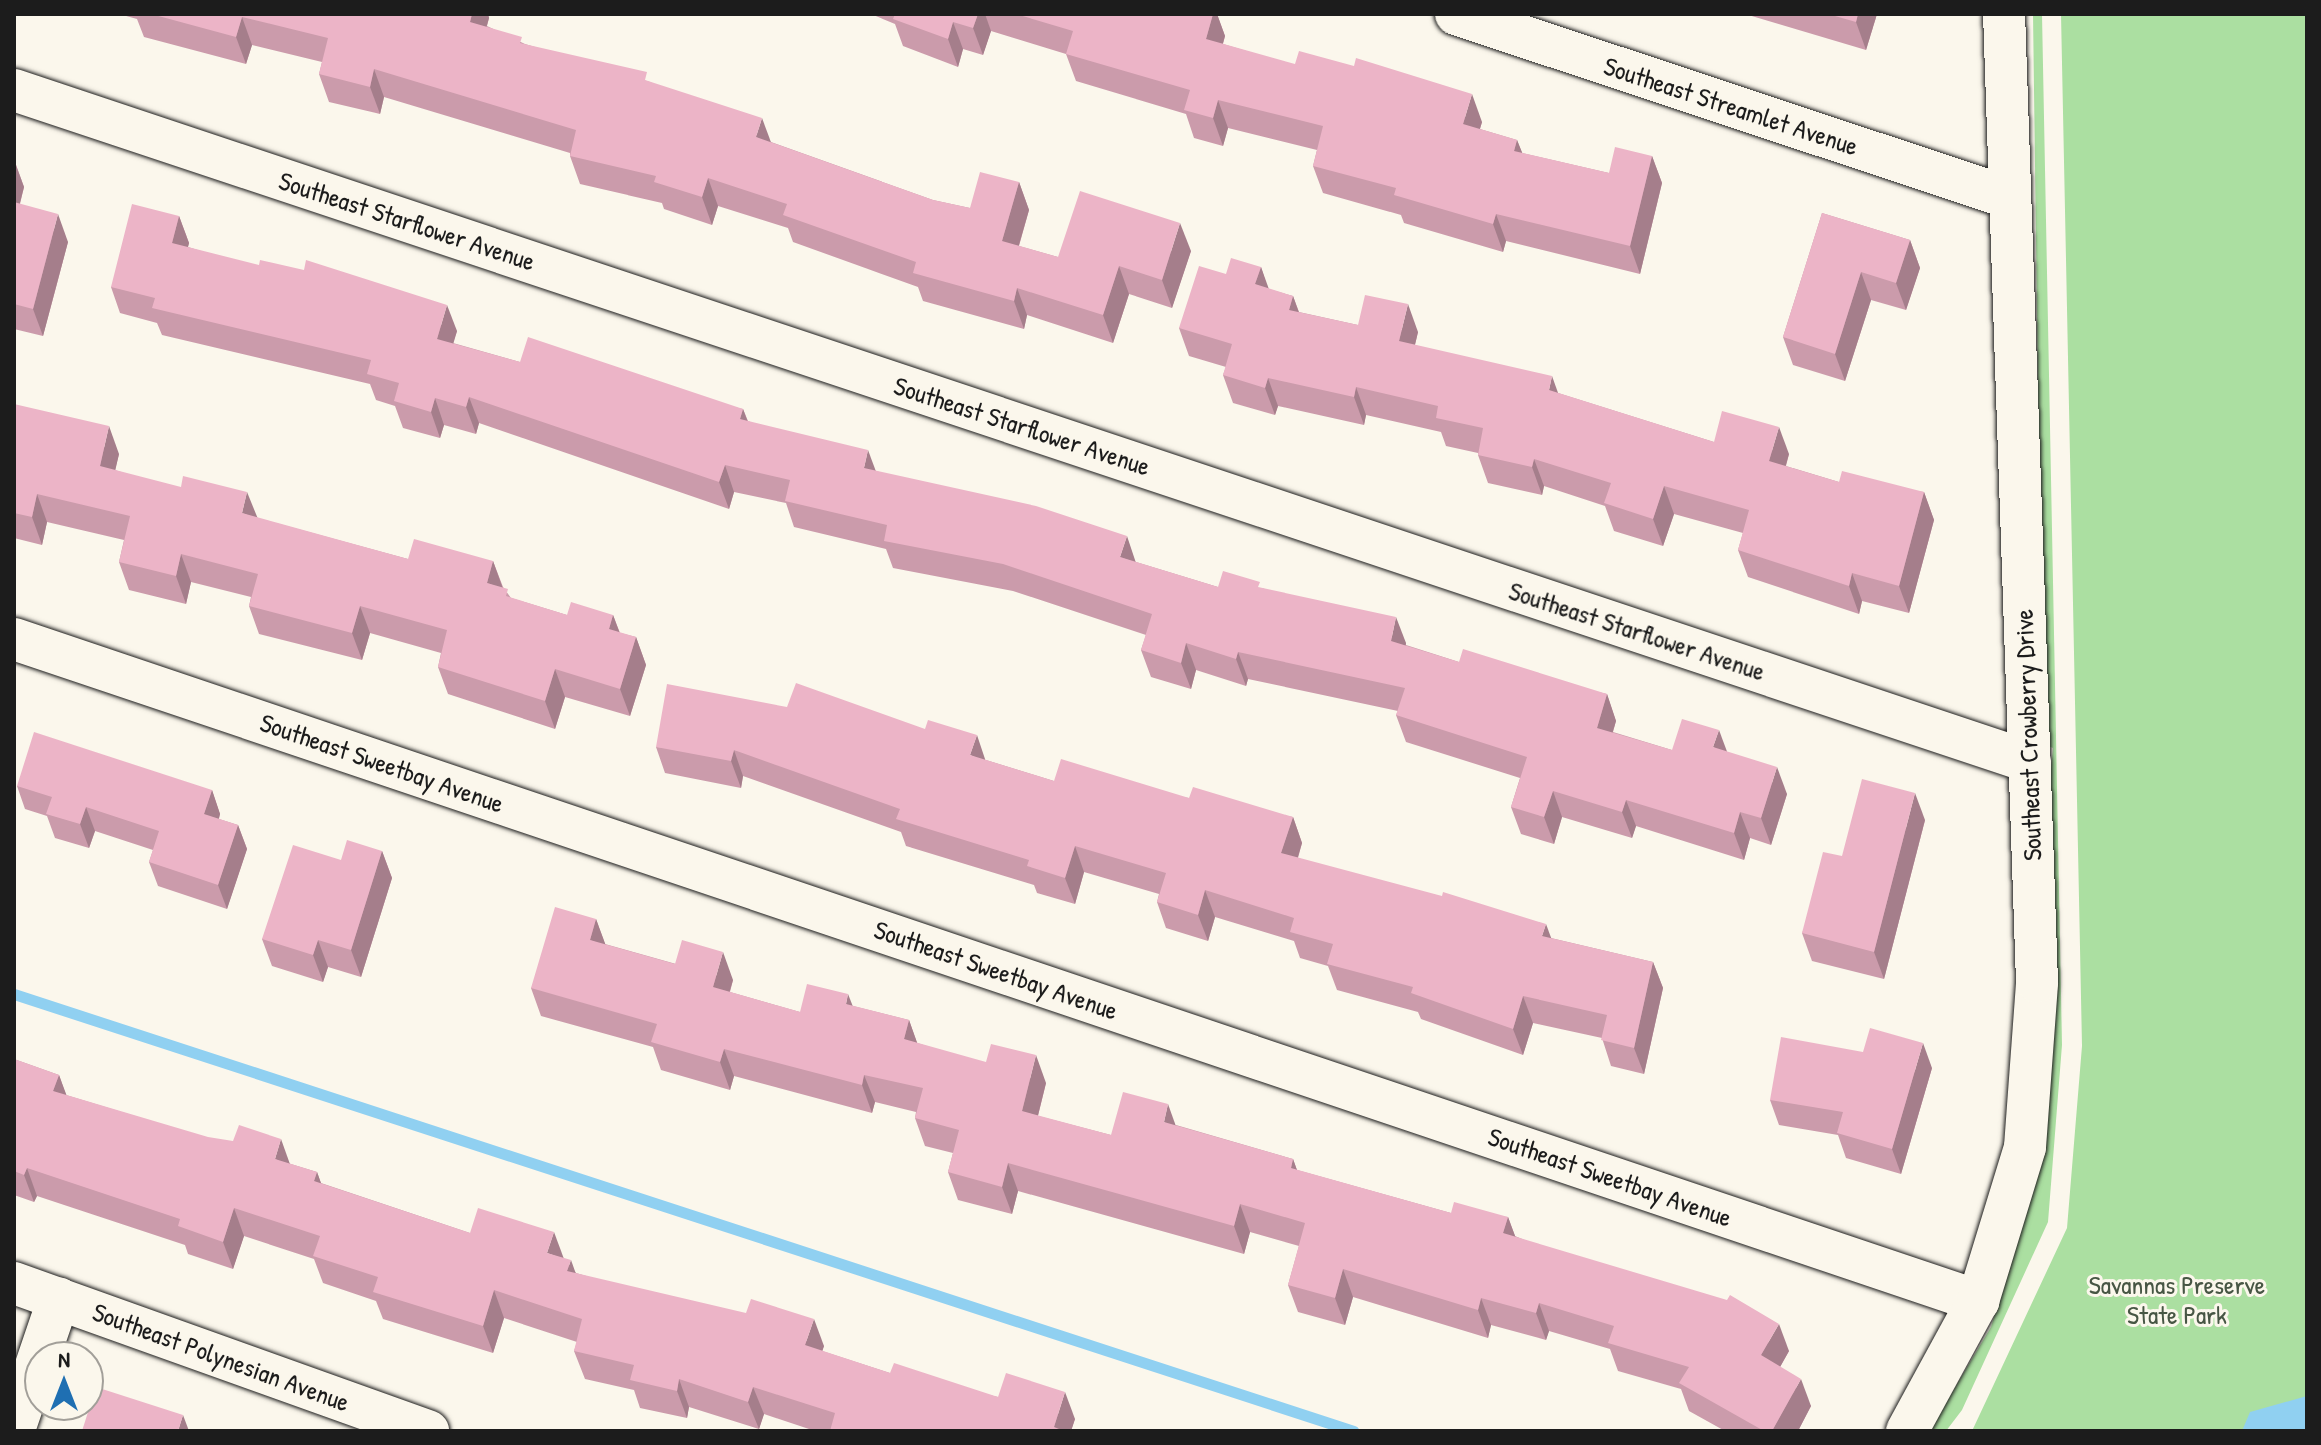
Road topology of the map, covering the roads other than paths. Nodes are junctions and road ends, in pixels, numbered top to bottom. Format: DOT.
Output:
graph roads {
  1 [pos="1456,14"];
  2 [pos="2004,14"];
  3 [pos="14,90"];
  4 [pos="2007,197"];
  5 [pos="14,639"];
  6 [pos="2030,762"];
  7 [pos="14,1283"];
  8 [pos="59,1298"];
  9 [pos="1978,1301"];
  10 [pos="14,1430"];
  11 [pos="428,1431"];
  12 [pos="1907,1431"];
  1 -- 4 [label="street, Southeast Streamlet Avenue"];
  2 -- 4 [label="street, Southeast Crowberry Drive"];
  3 -- 6 [label="street, Southeast Starflower Avenue"];
  4 -- 6 [label="street, Southeast Crowberry Drive"];
  5 -- 9 [label="street, Southeast Sweetbay Avenue"];
  6 -- 9 [label="street, Southeast Crowberry Drive"];
  7 -- 8 [label="street, Southeast Polynesian Avenue"];
  8 -- 10 [label="street"];
  8 -- 11 [label="street, Southeast Polynesian Avenue"];
  9 -- 12 [label="street, Southeast Crowberry Drive"];
}
